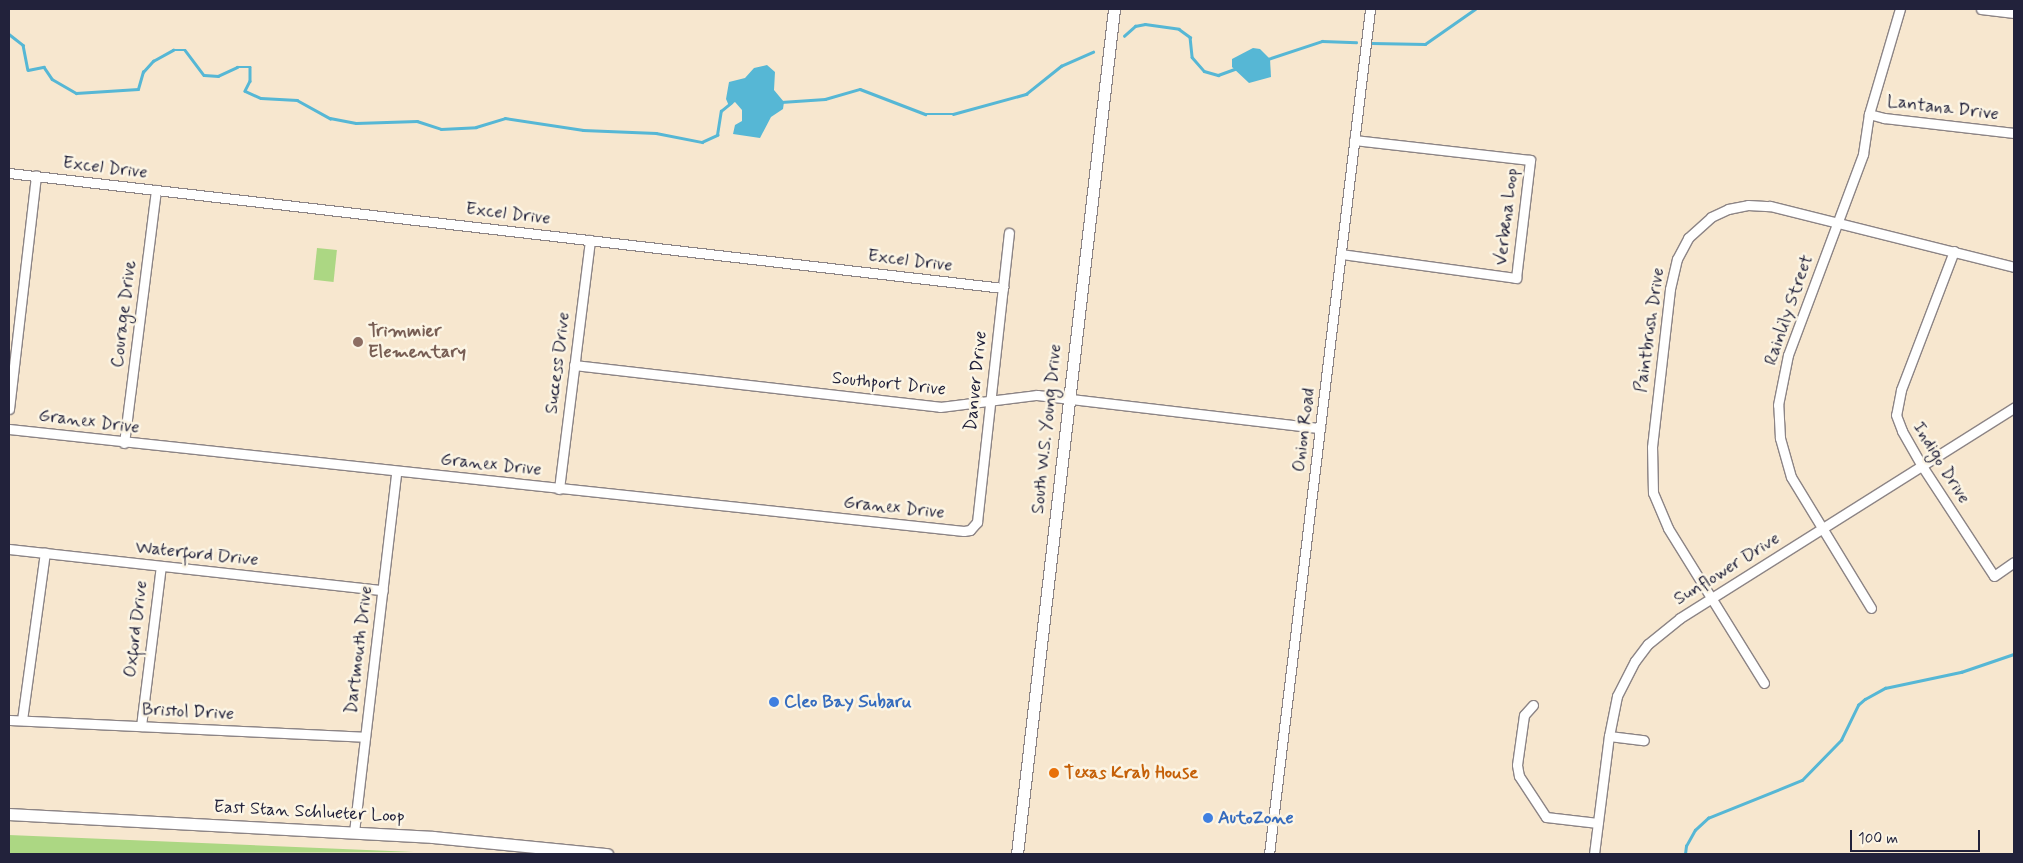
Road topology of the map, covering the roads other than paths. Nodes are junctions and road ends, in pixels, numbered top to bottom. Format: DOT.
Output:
graph roads {
  1 [pos="1114,9"];
  2 [pos="1370,9"];
  3 [pos="1900,9"];
  4 [pos="1981,9"];
  5 [pos="2014,13"];
  6 [pos="1869,114"];
  7 [pos="2014,133"];
  8 [pos="1354,140"];
  9 [pos="9,173"];
  10 [pos="36,176"];
  11 [pos="156,190"];
  12 [pos="1837,222"];
  13 [pos="1009,233"];
  14 [pos="590,240"];
  15 [pos="1954,251"];
  16 [pos="1341,254"];
  17 [pos="2014,267"];
  18 [pos="1003,288"];
  19 [pos="574,365"];
  20 [pos="1068,398"];
  21 [pos="991,400"];
  22 [pos="2014,408"];
  23 [pos="9,409"];
  24 [pos="1320,428"];
  25 [pos="9,429"];
  26 [pos="124,443"];
  27 [pos="1922,466"];
  28 [pos="396,472"];
  29 [pos="559,489"];
  30 [pos="1822,528"];
  31 [pos="970,530"];
  32 [pos="9,550"];
  33 [pos="45,554"];
  34 [pos="2014,562"];
  35 [pos="161,566"];
  36 [pos="382,590"];
  37 [pos="1711,599"];
  38 [pos="1871,608"];
  39 [pos="1764,683"];
  40 [pos="1533,705"];
  41 [pos="9,720"];
  42 [pos="22,720"];
  43 [pos="141,726"];
  44 [pos="1609,736"];
  45 [pos="365,738"];
  46 [pos="1644,740"];
  47 [pos="9,814"];
  48 [pos="1598,823"];
  49 [pos="354,832"];
  50 [pos="607,854"];
  51 [pos="1017,854"];
  52 [pos="1269,854"];
  53 [pos="1594,854"];
  1 -- 20 [label="main road, South W.S. Young Drive"];
  2 -- 8 [label="street, Onion Road"];
  3 -- 6 [label="street, Rainlily Street"];
  4 -- 5 [label="street"];
  6 -- 7 [label="street, Lantana Drive"];
  6 -- 12 [label="street, Rainlily Street"];
  8 -- 16 [label="street, Onion Road"];
  8 -- 16 [label="street, Verbena Loop"];
  9 -- 10 [label="street, Excel Drive"];
  10 -- 11 [label="street, Excel Drive"];
  10 -- 23 [label="street"];
  11 -- 14 [label="street, Excel Drive"];
  11 -- 26 [label="street, Courage Drive"];
  12 -- 15 [label="street, Paintbrush Drive"];
  12 -- 30 [label="street, Rainlily Street"];
  12 -- 37 [label="street, Paintbrush Drive"];
  13 -- 18 [label="street, Danver Drive"];
  14 -- 18 [label="street, Excel Drive"];
  14 -- 19 [label="street, Success Drive"];
  15 -- 17 [label="street, Paintbrush Drive"];
  15 -- 27 [label="street, Indigo Drive"];
  16 -- 24 [label="street, Onion Road"];
  18 -- 21 [label="street, Danver Drive"];
  19 -- 21 [label="street, Southport Drive"];
  19 -- 29 [label="street, Success Drive"];
  20 -- 21 [label="street, Southport Drive"];
  20 -- 24 [label="street, Southport Drive"];
  20 -- 51 [label="main road, South W.S. Young Drive"];
  21 -- 31 [label="street, Danver Drive"];
  22 -- 27 [label="street, Sunflower Drive"];
  24 -- 52 [label="street, Onion Road"];
  25 -- 26 [label="street, Granex Drive"];
  26 -- 28 [label="street, Granex Drive"];
  27 -- 30 [label="street, Sunflower Drive"];
  27 -- 34 [label="street, Indigo Drive"];
  28 -- 29 [label="street, Granex Drive"];
  28 -- 36 [label="street, Dartmouth Drive"];
  29 -- 31 [label="street, Granex Drive"];
  30 -- 37 [label="street, Sunflower Drive"];
  30 -- 38 [label="street, Rainlily Street"];
  32 -- 33 [label="street, Waterford Drive"];
  33 -- 35 [label="street, Waterford Drive"];
  33 -- 42 [label="street"];
  35 -- 36 [label="street, Waterford Drive"];
  35 -- 43 [label="street, Oxford Drive"];
  36 -- 45 [label="street, Dartmouth Drive"];
  37 -- 39 [label="street, Paintbrush Drive"];
  37 -- 44 [label="street, Sunflower Drive"];
  40 -- 48 [label="street"];
  41 -- 42 [label="street, Bristol Drive"];
  42 -- 43 [label="street, Bristol Drive"];
  43 -- 45 [label="street, Bristol Drive"];
  44 -- 46 [label="street"];
  44 -- 48 [label="street, Sunflower Drive"];
  45 -- 49 [label="street, Dartmouth Drive"];
  47 -- 49 [label="main road, East Stan Schlueter Loop"];
  48 -- 53 [label="street, Sunflower Drive"];
  49 -- 50 [label="main road, East Stan Schlueter Loop"];
}
